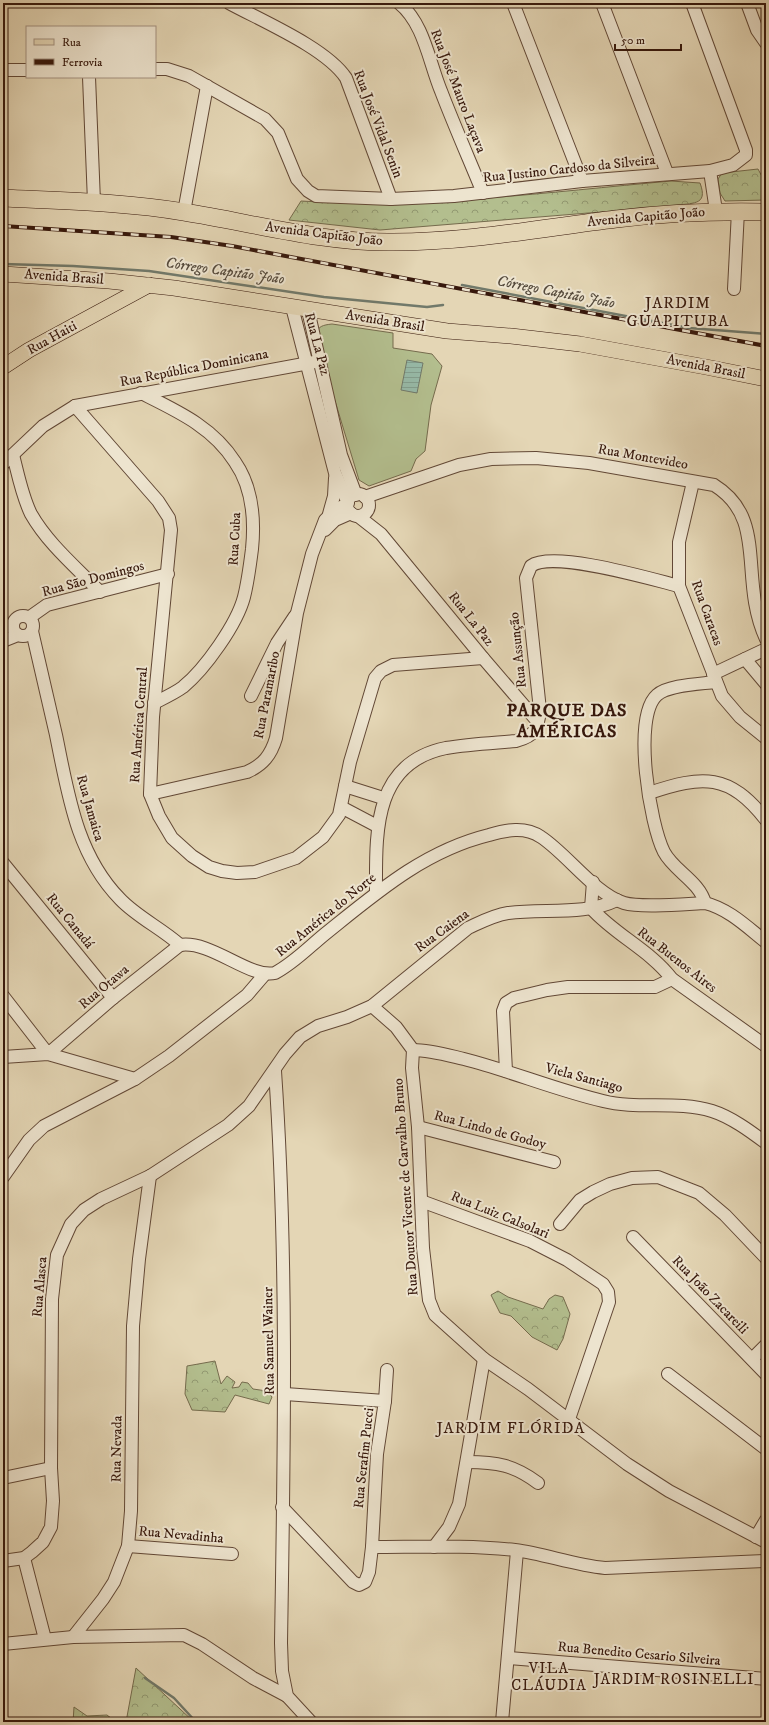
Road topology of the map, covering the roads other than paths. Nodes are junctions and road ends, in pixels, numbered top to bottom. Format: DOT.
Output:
graph roads {
  1 [pos="229,3"];
  2 [pos="399,3"];
  3 [pos="513,3"];
  4 [pos="602,3"];
  5 [pos="692,3"];
  6 [pos="747,3"];
  7 [pos="766,43"];
  8 [pos="156,69"];
  9 [pos="3,70"];
  10 [pos="26,70"];
  11 [pos="89,78"];
  12 [pos="206,86"];
  13 [pos="710,171"];
  14 [pos="667,173"];
  15 [pos="582,181"];
  16 [pos="483,193"];
  17 [pos="3,198"];
  18 [pos="391,199"];
  19 [pos="94,202"];
  20 [pos="716,211"];
  21 [pos="738,211"];
  22 [pos="184,212"];
  23 [pos="766,212"];
  24 [pos="3,274"];
  25 [pos="109,281"];
  26 [pos="149,285"];
  27 [pos="734,288"];
  28 [pos="292,307"];
  29 [pos="308,310"];
  30 [pos="103,311"];
  31 [pos="320,361"];
  32 [pos="307,363"];
  33 [pos="3,367"];
  34 [pos="766,379"];
  35 [pos="141,393"];
  36 [pos="75,406"];
  37 [pos="13,455"];
  38 [pos="3,464"];
  39 [pos="336,473"];
  40 [pos="693,482"];
  41 [pos="358,505"];
  42 [pos="329,514"];
  43 [pos="318,539"];
  44 [pos="168,574"];
  45 [pos="679,586"];
  46 [pos="100,592"];
  47 [pos="297,613"];
  48 [pos="30,617"];
  49 [pos="21,632"];
  50 [pos="3,634"];
  51 [pos="766,639"];
  52 [pos="3,641"];
  53 [pos="766,649"];
  54 [pos="483,658"];
  55 [pos="745,659"];
  56 [pos="714,678"];
  57 [pos="766,684"];
  58 [pos="251,696"];
  59 [pos="154,703"];
  60 [pos="538,722"];
  61 [pos="766,738"];
  62 [pos="345,786"];
  63 [pos="649,793"];
  64 [pos="150,794"];
  65 [pos="384,798"];
  66 [pos="342,807"];
  67 [pos="766,820"];
  68 [pos="377,826"];
  69 [pos="3,863"];
  70 [pos="593,882"];
  71 [pos="603,890"];
  72 [pos="376,893"];
  73 [pos="617,900"];
  74 [pos="705,903"];
  75 [pos="590,908"];
  76 [pos="766,942"];
  77 [pos="180,945"];
  78 [pos="264,974"];
  79 [pos="672,978"];
  80 [pos="3,996"];
  81 [pos="113,998"];
  82 [pos="372,1006"];
  83 [pos="766,1046"];
  84 [pos="413,1050"];
  85 [pos="48,1054"];
  86 [pos="3,1057"];
  87 [pos="275,1071"];
  88 [pos="506,1071"];
  89 [pos="135,1079"];
  90 [pos="418,1127"];
  91 [pos="766,1143"];
  92 [pos="554,1162"];
  93 [pos="150,1176"];
  94 [pos="3,1177"];
  95 [pos="421,1201"];
  96 [pos="560,1224"];
  97 [pos="633,1237"];
  98 [pos="766,1258"];
  99 [pos="766,1345"];
  100 [pos="484,1359"];
  101 [pos="752,1359"];
  102 [pos="387,1370"];
  103 [pos="668,1374"];
  104 [pos="766,1374"];
  105 [pos="285,1394"];
  106 [pos="385,1401"];
  107 [pos="568,1419"];
  108 [pos="766,1449"];
  109 [pos="467,1462"];
  110 [pos="51,1468"];
  111 [pos="3,1478"];
  112 [pos="538,1483"];
  113 [pos="282,1508"];
  114 [pos="766,1520"];
  115 [pos="761,1540"];
  116 [pos="128,1546"];
  117 [pos="372,1547"];
  118 [pos="434,1547"];
  119 [pos="517,1551"];
  120 [pos="232,1554"];
  121 [pos="24,1558"];
  122 [pos="3,1561"];
  123 [pos="766,1561"];
  124 [pos="73,1637"];
  125 [pos="45,1639"];
  126 [pos="3,1644"];
  127 [pos="509,1658"];
  128 [pos="766,1679"];
  129 [pos="287,1696"];
  130 [pos="311,1722"];
  131 [pos="502,1722"];
  1 -- 18 [label="street, Rua José Vidal Senin"];
  2 -- 16 [label="street, Rua José Mauro Laçava"];
  3 -- 15 [label="street"];
  4 -- 14 [label="street"];
  5 -- 13 [label="street, Rua Justino Cardoso da Silveira"];
  6 -- 7 [label="street"];
  8 -- 12 [label="street, Rua Justino Cardoso da Silveira"];
  9 -- 10 [label="street"];
  11 -- 19 [label="street"];
  12 -- 18 [label="street, Rua Justino Cardoso da Silveira"];
  12 -- 22 [label="street"];
  13 -- 14 [label="street, Rua Justino Cardoso da Silveira"];
  13 -- 20 [label="street"];
  14 -- 15 [label="street, Rua Justino Cardoso da Silveira"];
  15 -- 16 [label="street, Rua Justino Cardoso da Silveira"];
  16 -- 18 [label="street, Rua Justino Cardoso da Silveira"];
  17 -- 19 [label="highway, Avenida Capitão João"];
  19 -- 22 [label="highway, Avenida Capitão João"];
  20 -- 21 [label="highway, Avenida Capitão João"];
  20 -- 22 [label="highway, Avenida Capitão João"];
  21 -- 23 [label="highway, Avenida Capitão João"];
  21 -- 27 [label="street"];
  24 -- 25 [label="main road, Avenida Brasil"];
  25 -- 26 [label="main road, Avenida Brasil"];
  25 -- 30 [label="main road"];
  26 -- 28 [label="main road, Avenida Brasil"];
  26 -- 30 [label="main road, Rua Haiti"];
  28 -- 29 [label="main road, Avenida Brasil"];
  28 -- 32 [label="street, Rua La Paz"];
  29 -- 31 [label="street, Rua La Paz"];
  29 -- 34 [label="main road, Avenida Brasil"];
  30 -- 33 [label="main road, Rua Haiti"];
  31 -- 32 [label="street, Rua República Dominicana"];
  31 -- 41 [label="street, Rua La Paz"];
  32 -- 35 [label="street, Rua República Dominicana"];
  32 -- 39 [label="street, Rua La Paz"];
  35 -- 36 [label="street, Rua República Dominicana"];
  35 -- 59 [label="street, Rua Cuba"];
  36 -- 37 [label="street"];
  36 -- 44 [label="street, Rua América Central"];
  37 -- 38 [label="street"];
  37 -- 46 [label="street"];
  39 -- 41 [label="street, Rua La Paz"];
  39 -- 42 [label="street, Rua Paramaribo"];
  40 -- 41 [label="street, Rua Montevideo"];
  40 -- 45 [label="street, Rua Caracas"];
  40 -- 51 [label="street, Rua Montevideo"];
  41 -- 42 [label="street"];
  41 -- 43 [label="street, Rua Paramaribo"];
  41 -- 54 [label="street, Rua La Paz"];
  42 -- 43 [label="street, Rua Paramaribo"];
  43 -- 47 [label="street, Rua Paramaribo"];
  44 -- 46 [label="street, Rua São Domingos"];
  44 -- 59 [label="street, Rua América Central"];
  45 -- 56 [label="street, Rua Caracas"];
  45 -- 60 [label="street, Rua Assunção"];
  46 -- 48 [label="street, Rua São Domingos"];
  47 -- 58 [label="street"];
  47 -- 64 [label="street, Rua Paramaribo"];
  48 -- 49 [label="street"];
  48 -- 49 [label="street, Rua São Domingos"];
  49 -- 50 [label="street"];
  49 -- 52 [label="street"];
  49 -- 77 [label="street, Rua Jamaica"];
  53 -- 55 [label="street"];
  54 -- 60 [label="street, Rua La Paz"];
  54 -- 62 [label="street, Rua América Central"];
  55 -- 56 [label="street"];
  55 -- 57 [label="street"];
  56 -- 61 [label="street, Rua Caracas"];
  56 -- 63 [label="street"];
  59 -- 64 [label="street, Rua América Central"];
  60 -- 65 [label="street"];
  62 -- 65 [label="street"];
  62 -- 66 [label="street, Rua América Central"];
  63 -- 67 [label="street"];
  63 -- 74 [label="street"];
  64 -- 66 [label="street, Rua América Central"];
  65 -- 68 [label="street"];
  66 -- 68 [label="street"];
  68 -- 72 [label="street"];
  69 -- 81 [label="street, Rua Canadá"];
  70 -- 71 [label="street, Rua América do Norte"];
  70 -- 72 [label="street, Rua América do Norte"];
  70 -- 75 [label="street"];
  71 -- 73 [label="street, Rua América do Norte"];
  71 -- 75 [label="street"];
  72 -- 78 [label="street, Rua América do Norte"];
  73 -- 74 [label="street, Rua América do Norte"];
  73 -- 75 [label="street, Rua Caiena"];
  74 -- 76 [label="street"];
  75 -- 79 [label="street, Rua Buenos Aires"];
  75 -- 82 [label="street, Rua Caiena"];
  77 -- 78 [label="street"];
  77 -- 81 [label="street, Rua Otawa"];
  78 -- 89 [label="street"];
  79 -- 83 [label="street, Rua Buenos Aires"];
  79 -- 88 [label="street"];
  80 -- 85 [label="street"];
  81 -- 85 [label="street, Rua Otawa"];
  82 -- 84 [label="street"];
  82 -- 87 [label="street"];
  84 -- 88 [label="street, Viela Santiago"];
  84 -- 90 [label="street, Rua Doutor Vicente de Carvalho Bruno"];
  85 -- 86 [label="street"];
  85 -- 89 [label="street"];
  87 -- 93 [label="street, Rua Alasca"];
  87 -- 105 [label="street, Rua Samuel Wainer"];
  88 -- 91 [label="street, Viela Santiago"];
  89 -- 94 [label="street"];
  90 -- 92 [label="street, Rua Lindo de Godoy"];
  90 -- 95 [label="street, Rua Doutor Vicente de Carvalho Bruno"];
  93 -- 110 [label="street, Rua Alasca"];
  93 -- 116 [label="street, Rua Nevada"];
  95 -- 100 [label="street, Rua Doutor Vicente de Carvalho Bruno"];
  95 -- 107 [label="street, Rua Luiz Calsolari"];
  96 -- 98 [label="street"];
  97 -- 101 [label="street, Rua João Zacareili"];
  99 -- 101 [label="street"];
  100 -- 107 [label="street, Rua Doutor Vicente de Carvalho Bruno"];
  100 -- 109 [label="street"];
  101 -- 104 [label="street, Rua João Zacareili"];
  102 -- 106 [label="street"];
  103 -- 108 [label="street"];
  105 -- 106 [label="street, Rua Serafim Pucci"];
  105 -- 113 [label="street, Rua Samuel Wainer"];
  106 -- 117 [label="street, Rua Serafim Pucci"];
  107 -- 115 [label="street, Rua Doutor Vicente de Carvalho Bruno"];
  109 -- 112 [label="street"];
  109 -- 118 [label="street"];
  110 -- 111 [label="street"];
  110 -- 121 [label="street, Rua Alasca"];
  113 -- 117 [label="street, Rua Serafim Pucci"];
  113 -- 129 [label="street, Rua Samuel Wainer"];
  114 -- 115 [label="street"];
  116 -- 120 [label="street, Rua Nevadinha"];
  116 -- 124 [label="street, Rua Nevada"];
  117 -- 118 [label="street"];
  118 -- 119 [label="street"];
  119 -- 123 [label="street"];
  119 -- 127 [label="street"];
  121 -- 122 [label="street"];
  121 -- 125 [label="street"];
  124 -- 125 [label="street"];
  124 -- 129 [label="street"];
  125 -- 126 [label="street"];
  127 -- 128 [label="street, Rua Benedito Cesario Silveira"];
  127 -- 131 [label="street"];
  129 -- 130 [label="street"];
}
